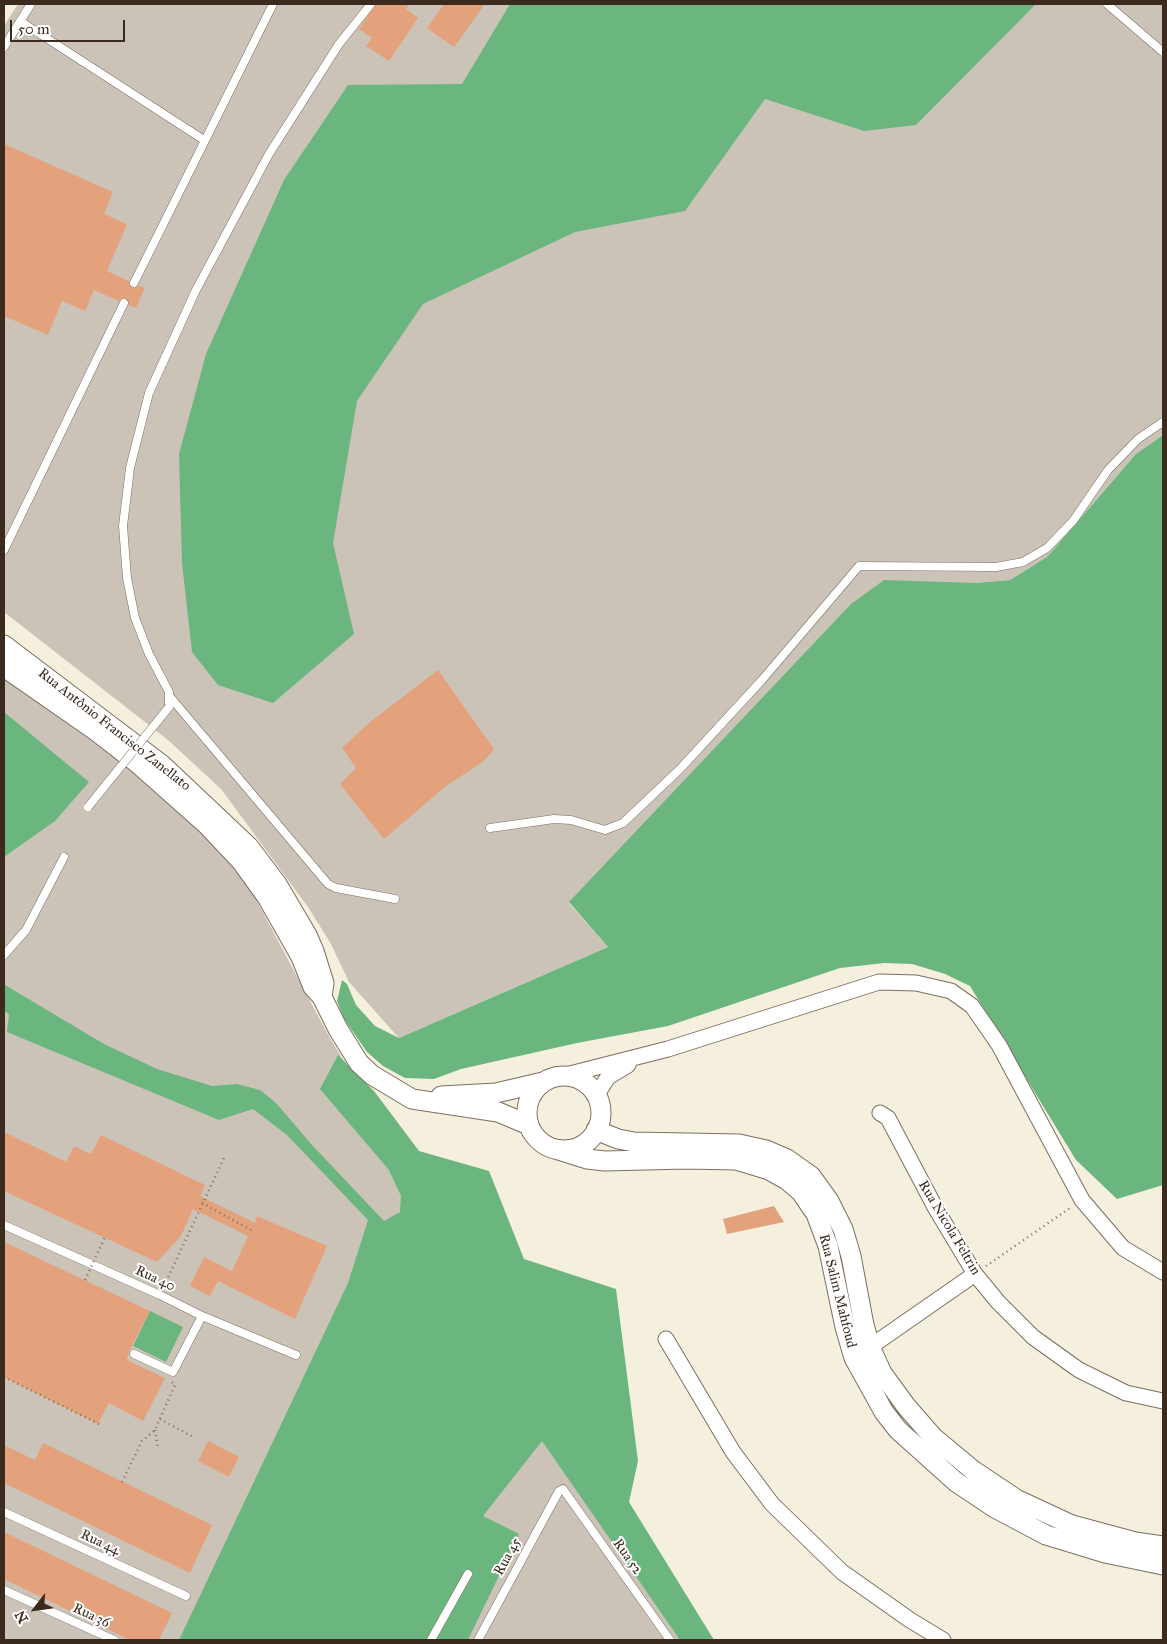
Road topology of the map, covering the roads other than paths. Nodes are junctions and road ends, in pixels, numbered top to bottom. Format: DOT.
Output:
graph roads {
  1 [pos="31,4"];
  2 [pos="273,4"];
  3 [pos="370,4"];
  4 [pos="1107,4"];
  5 [pos="20,21"];
  6 [pos="4,47"];
  7 [pos="1163,52"];
  8 [pos="204,140"];
  9 [pos="134,283"];
  10 [pos="124,303"];
  11 [pos="1163,422"];
  12 [pos="4,550"];
  13 [pos="4,645"];
  14 [pos="4,667"];
  15 [pos="171,698"];
  16 [pos="88,807"];
  17 [pos="490,828"];
  18 [pos="64,857"];
  19 [pos="396,899"];
  20 [pos="4,954"];
  21 [pos="308,954"];
  22 [pos="668,1049"];
  23 [pos="562,1076"];
  24 [pos="543,1082"];
  25 [pos="596,1096"];
  26 [pos="412,1099"];
  27 [pos="880,1113"];
  28 [pos="529,1125"];
  29 [pos="596,1130"];
  30 [pos="552,1148"];
  31 [pos="4,1225"];
  32 [pos="1163,1272"];
  33 [pos="974,1274"];
  34 [pos="202,1316"];
  35 [pos="666,1339"];
  36 [pos="871,1348"];
  37 [pos="134,1354"];
  38 [pos="296,1355"];
  39 [pos="854,1358"];
  40 [pos="1163,1401"];
  41 [pos="563,1489"];
  42 [pos="4,1512"];
  43 [pos="1163,1546"];
  44 [pos="1163,1565"];
  45 [pos="468,1574"];
  46 [pos="4,1590"];
  47 [pos="186,1596"];
  48 [pos="114,1640"];
  49 [pos="432,1640"];
  50 [pos="478,1640"];
  51 [pos="670,1640"];
  52 [pos="943,1640"];
  1 -- 5 [label="lane"];
  2 -- 8 [label="lane"];
  3 -- 15 [label="lane"];
  4 -- 7 [label="lane"];
  5 -- 6 [label="lane"];
  5 -- 8 [label="lane"];
  8 -- 9 [label="lane"];
  10 -- 12 [label="lane"];
  11 -- 17 [label="lane"];
  13 -- 21 [label="street, Rua Antônio Francisco Zanellato"];
  14 -- 21 [label="street, Rua Antônio Francisco Zanellato"];
  15 -- 16 [label="lane, bridge"];
  15 -- 19 [label="lane"];
  18 -- 20 [label="lane"];
  21 -- 26 [label="street, Rua Antônio Francisco Zanellato"];
  22 -- 23 [label="street"];
  22 -- 25 [label="street"];
  22 -- 32 [label="street"];
  23 -- 24 [label="street"];
  23 -- 25 [label="street"];
  24 -- 26 [label="street"];
  24 -- 28 [label="street"];
  25 -- 29 [label="street"];
  26 -- 28 [label="street, Rua Antônio Francisco Zanellato"];
  27 -- 33 [label="street, Rua Nicola Feltrin"];
  28 -- 30 [label="street"];
  29 -- 30 [label="street"];
  29 -- 36 [label="street, Rua Salim Mahfoud"];
  30 -- 39 [label="street, Rua Salim Mahfoud"];
  31 -- 34 [label="lane, Rua 40"];
  33 -- 36 [label="street"];
  33 -- 40 [label="street, Rua Nicola Feltrin"];
  34 -- 37 [label="lane"];
  34 -- 38 [label="lane, Rua 40"];
  35 -- 52 [label="street"];
  36 -- 39 [label="street"];
  36 -- 43 [label="street, Rua Salim Mahfoud"];
  39 -- 44 [label="street, Rua Salim Mahfoud"];
  41 -- 50 [label="lane, Rua 45"];
  41 -- 51 [label="lane, Rua 52"];
  42 -- 47 [label="lane, Rua 44"];
  45 -- 49 [label="lane"];
  46 -- 48 [label="lane, Rua 36"];
}
